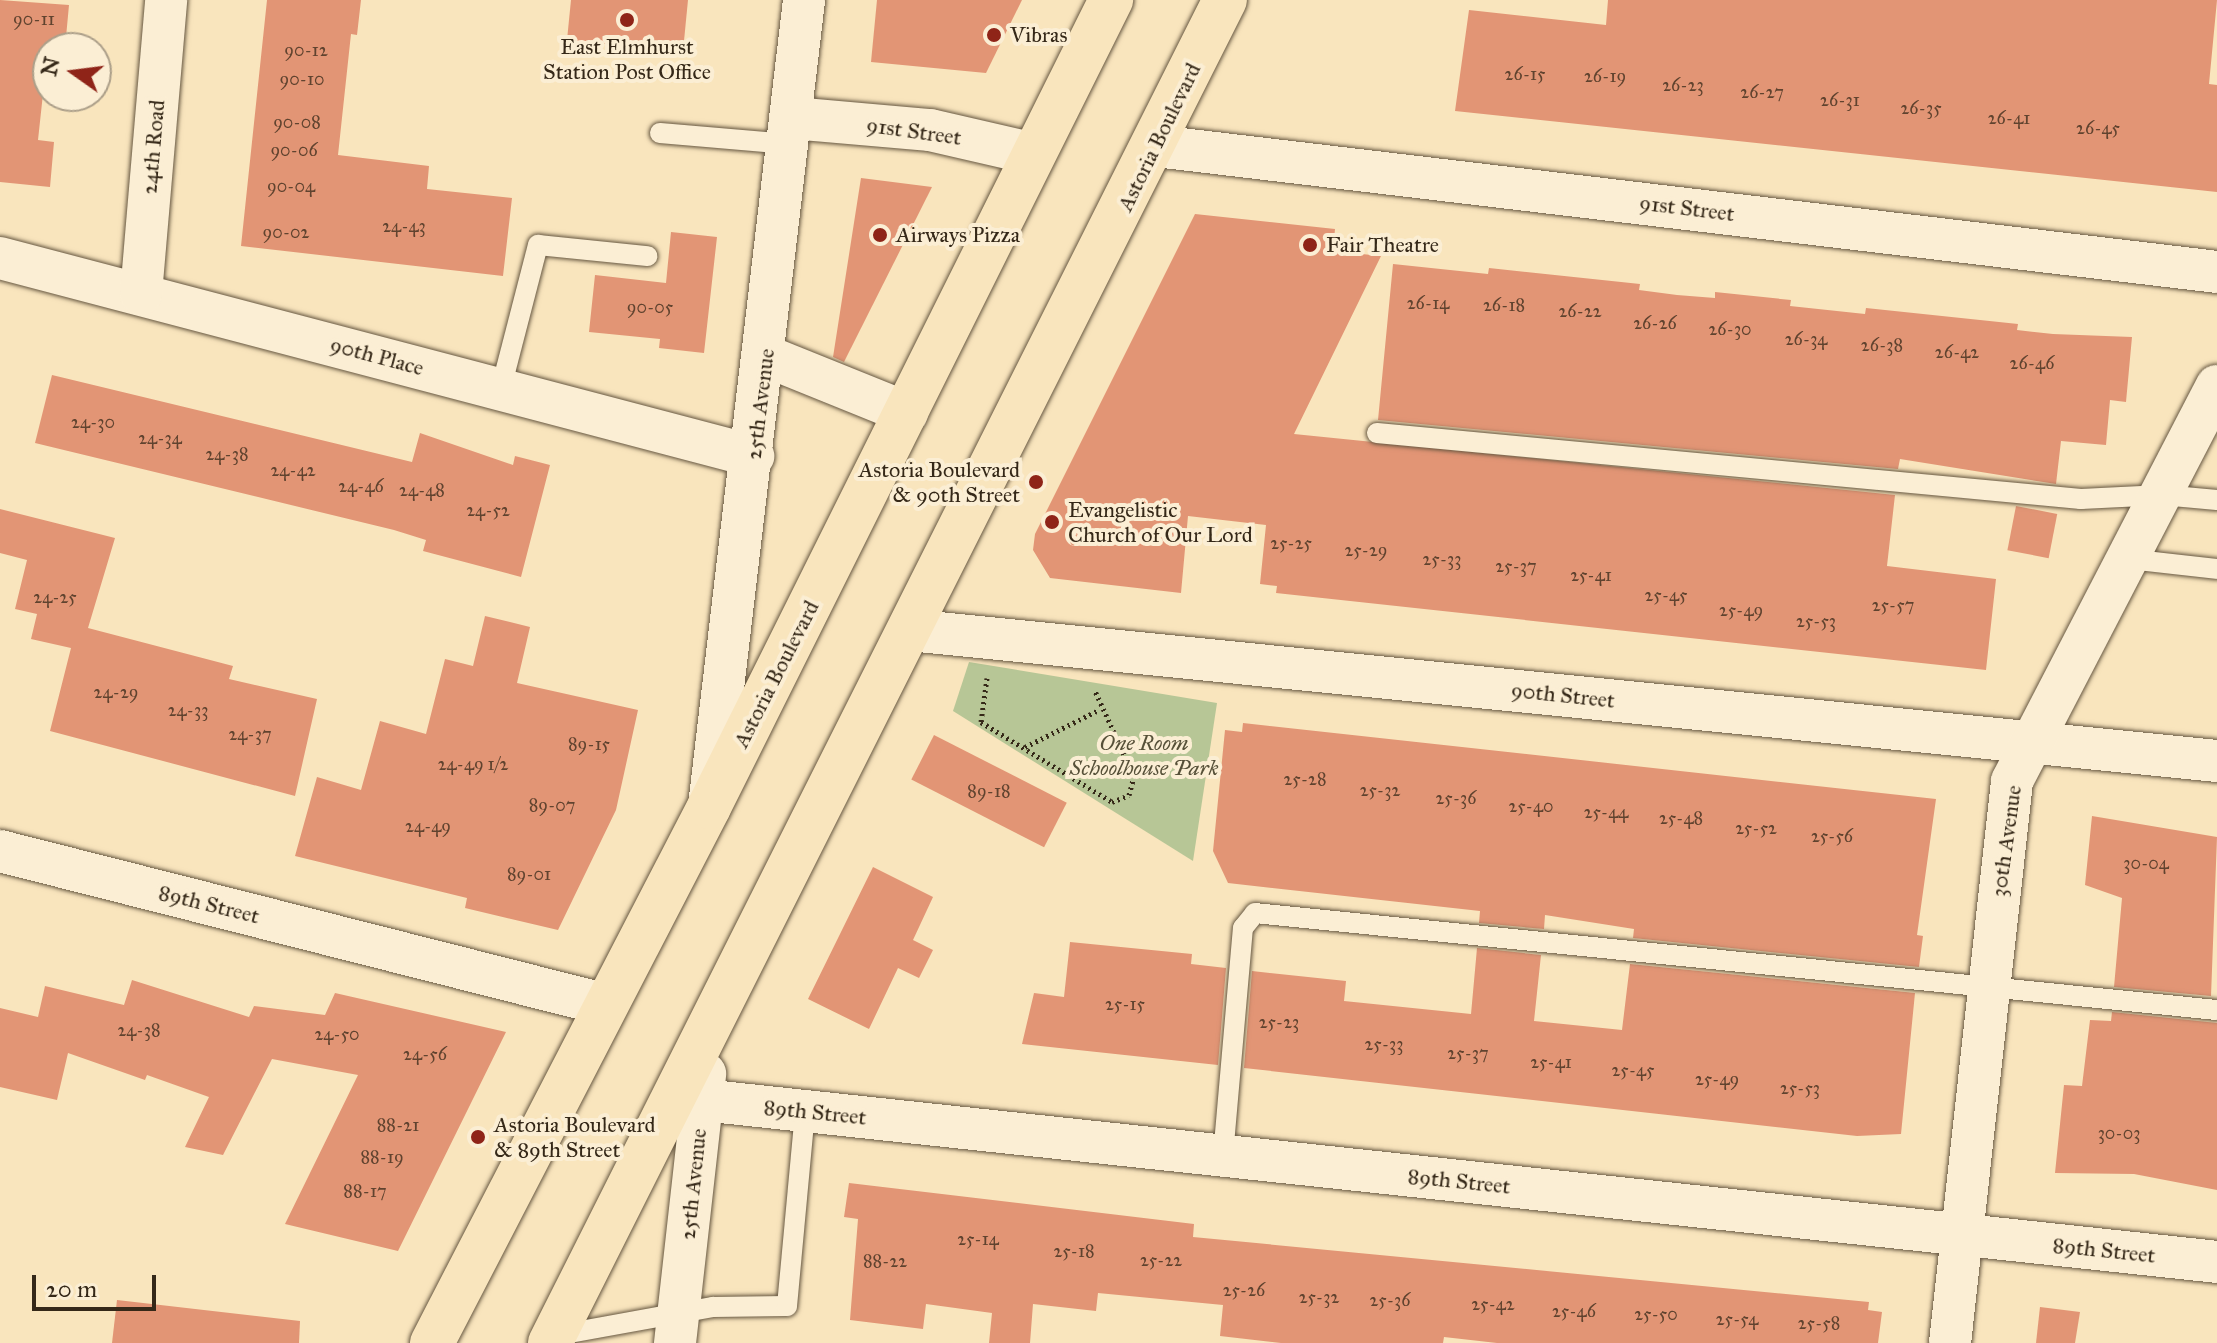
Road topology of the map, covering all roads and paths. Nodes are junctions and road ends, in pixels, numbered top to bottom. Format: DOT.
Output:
graph roads {
  1 [pos="166,0"];
  2 [pos="804,0"];
  3 [pos="1111,0"];
  4 [pos="1225,0"];
  5 [pos="790,131"];
  6 [pos="660,133"];
  7 [pos="1156,146"];
  8 [pos="1034,154"];
  9 [pos="647,256"];
  10 [pos="0,258"];
  11 [pos="2217,272"];
  12 [pos="141,294"];
  13 [pos="766,356"];
  14 [pos="2217,386"];
  15 [pos="501,388"];
  16 [pos="907,413"];
  17 [pos="1377,433"];
  18 [pos="753,456"];
  19 [pos="2162,495"];
  20 [pos="2217,500"];
  21 [pos="2128,559"];
  22 [pos="2217,569"];
  23 [pos="909,630"];
  24 [pos="988,669"];
  25 [pos="1092,679"];
  26 [pos="1099,710"];
  27 [pos="2030,741"];
  28 [pos="1024,748"];
  29 [pos="2217,761"];
  30 [pos="709,807"];
  31 [pos="0,851"];
  32 [pos="1987,985"];
  33 [pos="603,1004"];
  34 [pos="2217,1010"];
  35 [pos="710,1025"];
  36 [pos="702,1100"];
  37 [pos="805,1111"];
  38 [pos="1223,1156"];
  39 [pos="1961,1234"];
  40 [pos="2217,1262"];
  41 [pos="677,1328"];
  42 [pos="551,1340"];
  43 [pos="432,1343"];
  44 [pos="1950,1343"];
  1 -- 12 [label="street, 24th Road"];
  2 -- 5 [label="street, 25th Avenue"];
  3 -- 8 [label="main road, Astoria Boulevard"];
  4 -- 7 [label="main road, Astoria Boulevard"];
  5 -- 6 [label="lane"];
  5 -- 8 [label="street, 91st Street"];
  5 -- 13 [label="street, 25th Avenue"];
  7 -- 11 [label="street, 91st Street"];
  7 -- 23 [label="main road, Astoria Boulevard"];
  8 -- 16 [label="main road, Astoria Boulevard"];
  9 -- 15 [label="lane"];
  10 -- 12 [label="street, 90th Place"];
  12 -- 15 [label="street, 90th Place"];
  13 -- 16 [label="street"];
  13 -- 18 [label="street, 25th Avenue"];
  14 -- 19 [label="street, 30th Avenue"];
  15 -- 18 [label="street, 90th Place"];
  16 -- 30 [label="main road, Astoria Boulevard"];
  17 -- 19 [label="lane"];
  18 -- 30 [label="street, 25th Avenue"];
  19 -- 20 [label="lane"];
  19 -- 21 [label="street, 30th Avenue"];
  21 -- 22 [label="lane"];
  21 -- 27 [label="street, 30th Avenue"];
  23 -- 27 [label="street, 90th Street"];
  23 -- 35 [label="main road, Astoria Boulevard"];
  24 -- 28 [label="path"];
  25 -- 26 [label="path"];
  26 -- 28 [label="path"];
  26 -- 28 [label="path"];
  27 -- 29 [label="street, 90th Street"];
  27 -- 32 [label="street, 30th Avenue"];
  30 -- 33 [label="main road, Astoria Boulevard"];
  31 -- 33 [label="street, 89th Street"];
  32 -- 34 [label="lane"];
  32 -- 38 [label="lane"];
  32 -- 39 [label="street, 30th Avenue"];
  33 -- 43 [label="main road, Astoria Boulevard"];
  35 -- 36 [label="street, 25th Avenue"];
  35 -- 42 [label="main road, Astoria Boulevard"];
  36 -- 37 [label="street, 89th Street"];
  36 -- 41 [label="street, 25th Avenue"];
  37 -- 38 [label="street, 89th Street"];
  37 -- 41 [label="lane"];
  38 -- 39 [label="street, 89th Street"];
  39 -- 40 [label="street, 89th Street"];
  39 -- 44 [label="street, 30th Avenue"];
  41 -- 42 [label="lane"];
}
